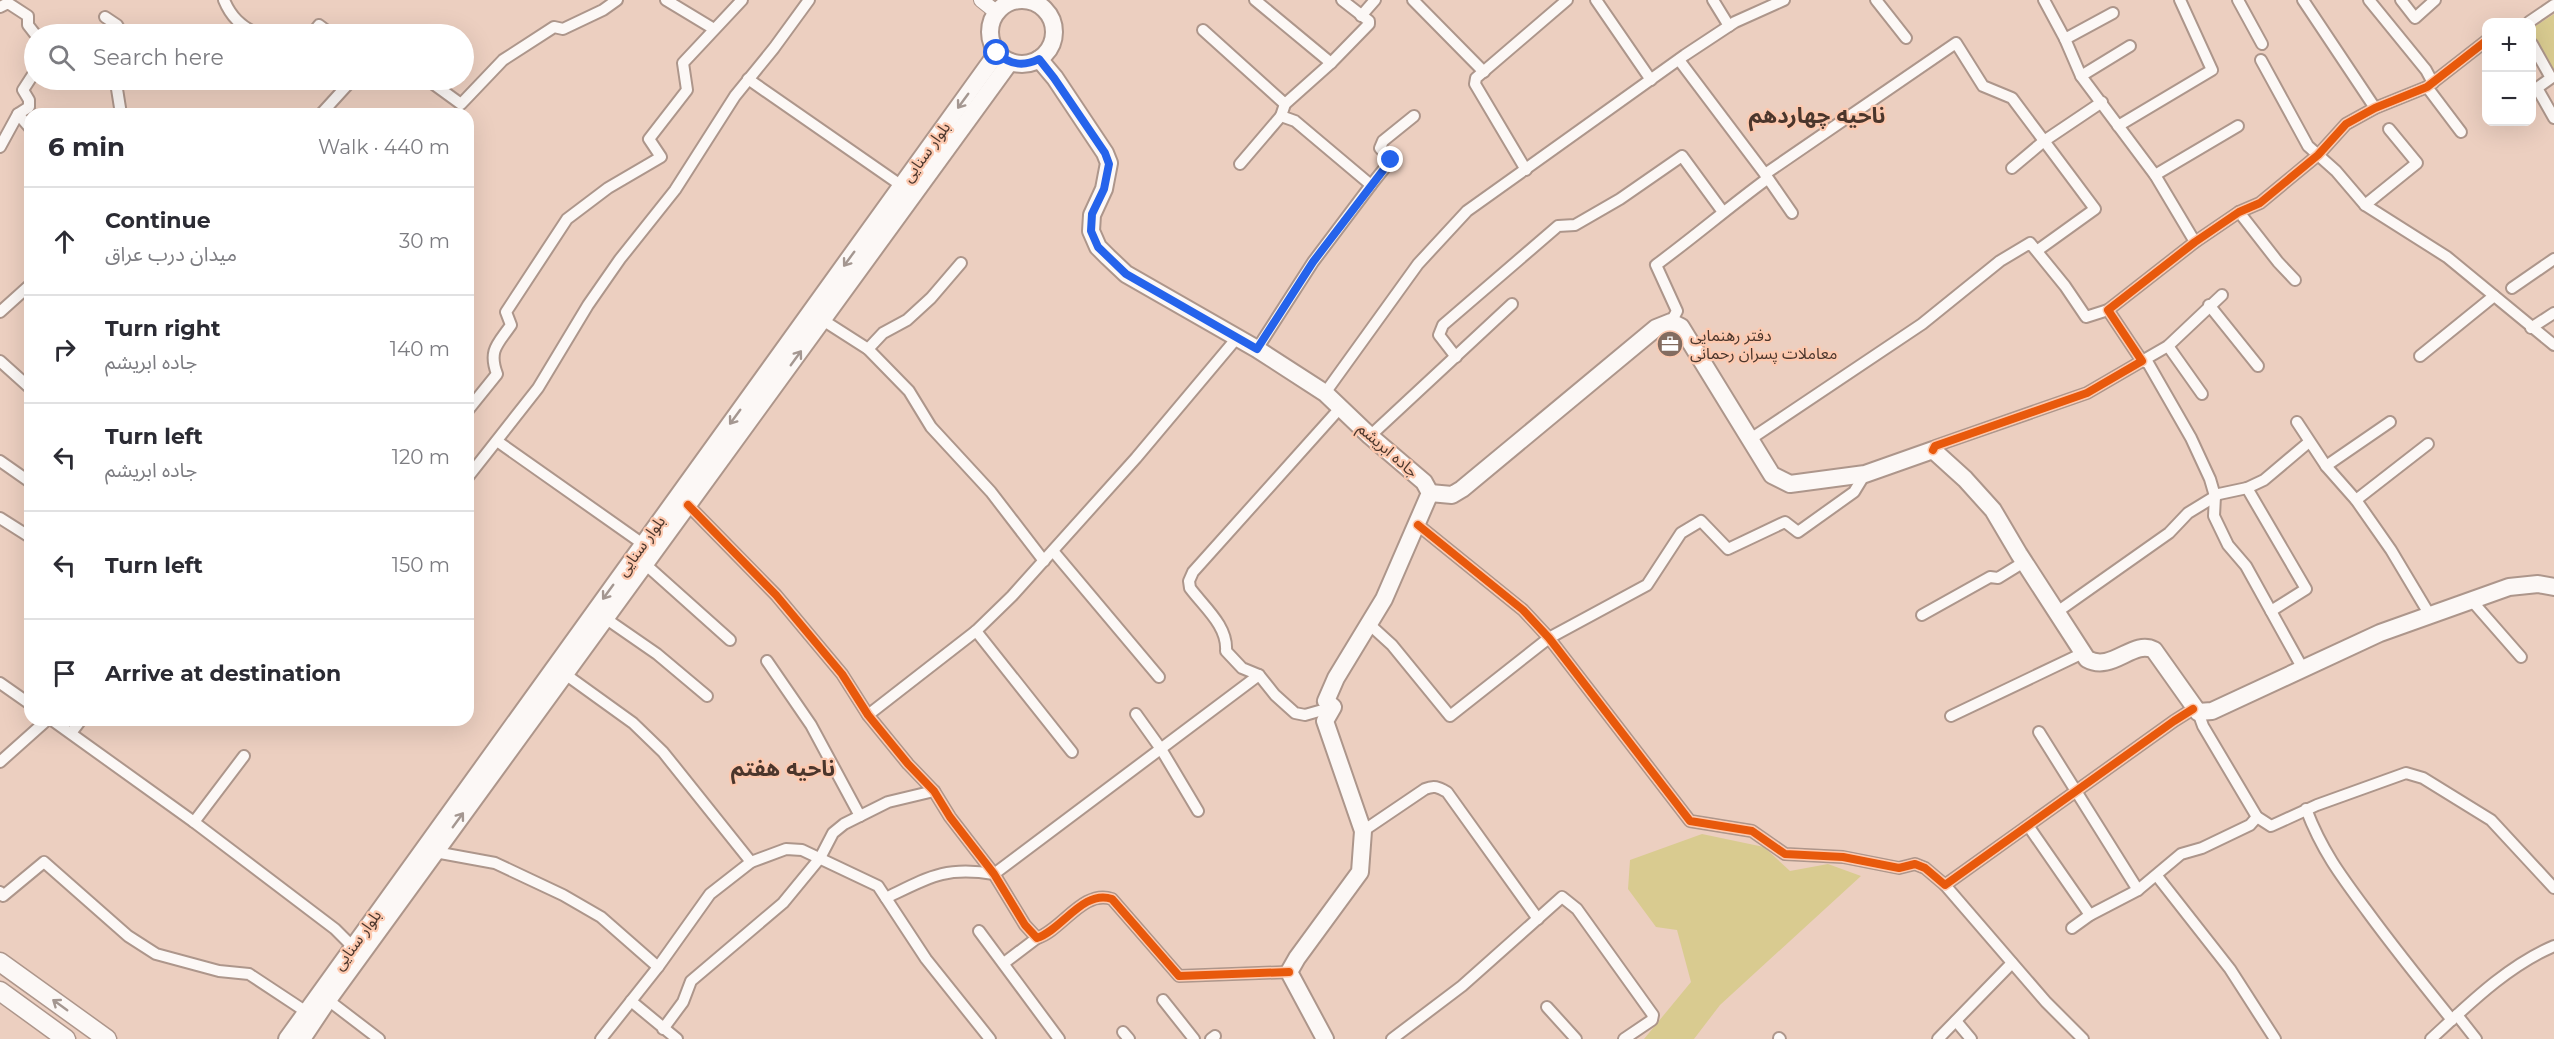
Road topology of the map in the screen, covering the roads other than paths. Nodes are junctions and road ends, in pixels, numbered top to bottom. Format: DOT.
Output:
graph roads {
  1 [pos="224,0"];
  2 [pos="617,0"];
  3 [pos="666,0"];
  4 [pos="742,0"];
  5 [pos="809,0"];
  6 [pos="981,0"];
  7 [pos="1255,0"];
  8 [pos="1342,0"];
  9 [pos="1375,0"];
  10 [pos="1413,0"];
  11 [pos="1567,0"];
  12 [pos="1596,0"];
  13 [pos="1713,0"];
  14 [pos="1784,0"];
  15 [pos="1876,0"];
  16 [pos="2044,0"];
  17 [pos="2180,0"];
  18 [pos="2238,0"];
  19 [pos="2302,0"];
  20 [pos="2369,0"];
  21 [pos="2401,0"];
  22 [pos="2435,0"];
  23 [pos="1041,3"];
  24 [pos="2554,5"];
  25 [pos="0,7"];
  26 [pos="996,12"];
  27 [pos="2113,13"];
  28 [pos="1361,16"];
  29 [pos="105,17"];
  30 [pos="2535,18"];
  31 [pos="28,24"];
  32 [pos="116,24"];
  33 [pos="240,24"];
  34 [pos="1729,26"];
  35 [pos="714,29"];
  36 [pos="1203,30"];
  37 [pos="1906,38"];
  38 [pos="2065,39"];
  39 [pos="2262,44"];
  40 [pos="2482,45"];
  41 [pos="2130,46"];
  42 [pos="2536,51"];
  43 [pos="1003,58"];
  44 [pos="1039,59"];
  45 [pos="1679,60"];
  46 [pos="2261,60"];
  47 [pos="1331,63"];
  48 [pos="1484,72"];
  49 [pos="2081,76"];
  50 [pos="748,79"];
  51 [pos="1651,80"];
  52 [pos="2430,85"];
  53 [pos="24,88"];
  54 [pos="117,90"];
  55 [pos="343,90"];
  56 [pos="441,90"];
  57 [pos="474,90"];
  58 [pos="474,90"];
  59 [pos="2102,102"];
  60 [pos="1286,104"];
  61 [pos="27,108"];
  62 [pos="120,108"];
  63 [pos="326,108"];
  64 [pos="2375,108"];
  65 [pos="24,110"];
  66 [pos="18,114"];
  67 [pos="1281,116"];
  68 [pos="1414,116"];
  69 [pos="2554,118"];
  70 [pos="24,121"];
  71 [pos="2118,126"];
  72 [pos="2238,126"];
  73 [pos="2389,129"];
  74 [pos="2461,132"];
  75 [pos="2044,141"];
  76 [pos="0,147"];
  77 [pos="2318,155"];
  78 [pos="1240,164"];
  79 [pos="2012,168"];
  80 [pos="1526,170"];
  81 [pos="2155,175"];
  82 [pos="1766,176"];
  83 [pos="1371,185"];
  84 [pos="902,186"];
  85 [pos="2365,205"];
  86 [pos="1723,212"];
  87 [pos="2240,212"];
  88 [pos="1792,213"];
  89 [pos="2195,242"];
  90 [pos="2038,250"];
  91 [pos="2554,259"];
  92 [pos="960,263"];
  93 [pos="2295,280"];
  94 [pos="2512,288"];
  95 [pos="24,290"];
  96 [pos="2222,295"];
  97 [pos="2494,296"];
  98 [pos="1512,304"];
  99 [pos="2209,305"];
  100 [pos="2108,310"];
  101 [pos="0,312"];
  102 [pos="2554,313"];
  103 [pos="817,317"];
  104 [pos="1671,322"];
  105 [pos="2531,328"];
  106 [pos="1236,339"];
  107 [pos="2554,345"];
  108 [pos="2168,346"];
  109 [pos="868,349"];
  110 [pos="1257,349"];
  111 [pos="2420,356"];
  112 [pos="1456,357"];
  113 [pos="0,361"];
  114 [pos="2142,361"];
  115 [pos="2258,366"];
  116 [pos="24,383"];
  117 [pos="1325,393"];
  118 [pos="2202,394"];
  119 [pos="474,403"];
  120 [pos="1341,407"];
  121 [pos="2297,422"];
  122 [pos="2390,422"];
  123 [pos="1370,436"];
  124 [pos="1749,440"];
  125 [pos="497,441"];
  126 [pos="2309,442"];
  127 [pos="2428,444"];
  128 [pos="1933,450"];
  129 [pos="0,461"];
  130 [pos="2326,466"];
  131 [pos="474,468"];
  132 [pos="1865,474"];
  133 [pos="24,478"];
  134 [pos="2247,488"];
  135 [pos="1430,493"];
  136 [pos="2215,496"];
  137 [pos="2356,500"];
  138 [pos="687,505"];
  139 [pos="0,518"];
  140 [pos="1418,525"];
  141 [pos="24,533"];
  142 [pos="643,544"];
  143 [pos="1053,551"];
  144 [pos="1044,561"];
  145 [pos="2024,562"];
  146 [pos="645,564"];
  147 [pos="2554,587"];
  148 [pos="2472,601"];
  149 [pos="2271,611"];
  150 [pos="2057,612"];
  151 [pos="1922,615"];
  152 [pos="2431,617"];
  153 [pos="605,618"];
  154 [pos="1369,624"];
  155 [pos="976,631"];
  156 [pos="1549,638"];
  157 [pos="730,640"];
  158 [pos="2084,653"];
  159 [pos="2521,657"];
  160 [pos="767,661"];
  161 [pos="2303,669"];
  162 [pos="565,674"];
  163 [pos="1259,675"];
  164 [pos="1159,677"];
  165 [pos="0,683"];
  166 [pos="706,696"];
  167 [pos="24,700"];
  168 [pos="1333,707"];
  169 [pos="2195,711"];
  170 [pos="1136,714"];
  171 [pos="868,715"];
  172 [pos="1951,716"];
  173 [pos="40,726"];
  174 [pos="61,726"];
  175 [pos="76,726"];
  176 [pos="2039,732"];
  177 [pos="71,733"];
  178 [pos="1161,749"];
  179 [pos="1072,752"];
  180 [pos="244,756"];
  181 [pos="0,762"];
  182 [pos="934,791"];
  183 [pos="2075,792"];
  184 [pos="2306,809"];
  185 [pos="1198,811"];
  186 [pos="860,816"];
  187 [pos="2258,817"];
  188 [pos="194,822"];
  189 [pos="2029,827"];
  190 [pos="1363,831"];
  191 [pos="435,852"];
  192 [pos="820,858"];
  193 [pos="751,862"];
  194 [pos="994,874"];
  195 [pos="2157,876"];
  196 [pos="1945,885"];
  197 [pos="2554,888"];
  198 [pos="2138,890"];
  199 [pos="0,892"];
  200 [pos="886,898"];
  201 [pos="2090,915"];
  202 [pos="1538,919"];
  203 [pos="2072,928"];
  204 [pos="979,931"];
  205 [pos="1037,938"];
  206 [pos="352,946"];
  207 [pos="2554,946"];
  208 [pos="0,962"];
  209 [pos="1004,963"];
  210 [pos="2012,963"];
  211 [pos="658,967"];
  212 [pos="1289,972"];
  213 [pos="0,991"];
  214 [pos="328,1000"];
  215 [pos="1163,1000"];
  216 [pos="631,1001"];
  217 [pos="1547,1007"];
  218 [pos="305,1011"];
  219 [pos="2455,1017"];
  220 [pos="1956,1021"];
  221 [pos="663,1029"];
  222 [pos="66,1039"];
  223 [pos="107,1039"];
  224 [pos="287,1039"];
  225 [pos="302,1039"];
  226 [pos="379,1039"];
  227 [pos="601,1039"];
  228 [pos="677,1039"];
  229 [pos="990,1039"];
  230 [pos="1059,1039"];
  231 [pos="1194,1039"];
  232 [pos="1325,1039"];
  233 [pos="1392,1039"];
  234 [pos="1576,1039"];
  235 [pos="1624,1039"];
  236 [pos="1938,1039"];
  237 [pos="1971,1039"];
  238 [pos="2083,1039"];
  239 [pos="2275,1039"];
  240 [pos="2431,1039"];
  241 [pos="2476,1039"];
  1 -- 33 [label="street"];
  2 -- 57 [label="street"];
  3 -- 35 [label="street"];
  4 -- 35 [label="street"];
  5 -- 50 [label="street"];
  6 -- 26 [label="street"];
  7 -- 47 [label="street"];
  8 -- 28 [label="street"];
  9 -- 28 [label="street"];
  10 -- 48 [label="street"];
  11 -- 48 [label="street"];
  12 -- 51 [label="street"];
  13 -- 34 [label="street"];
  14 -- 34 [label="street"];
  15 -- 37 [label="street"];
  16 -- 38 [label="street"];
  17 -- 71 [label="street"];
  18 -- 39 [label="street"];
  19 -- 64 [label="street"];
  20 -- 52 [label="street"];
  21 -- 22 [label="street"];
  23 -- 26 [label="main road"];
  23 -- 44 [label="main road"];
  24 -- 30 [label="street"];
  25 -- 31 [label="street"];
  26 -- 43 [label="main road"];
  27 -- 38 [label="street"];
  28 -- 47 [label="street"];
  29 -- 32 [label="street"];
  34 -- 45 [label="street"];
  35 -- 119 [label="street"];
  36 -- 60 [label="street"];
  38 -- 49 [label="street"];
  40 -- 52 [label="street"];
  41 -- 49 [label="street"];
  42 -- 69 [label="street"];
  43 -- 44 [label="main road"];
  43 -- 84 [label="main road, بلوار سنایی, one-way"];
  43 -- 103 [label="main road, بلوار سنایی"];
  44 -- 106 [label="main road, جاده ابریشم"];
  45 -- 51 [label="street"];
  45 -- 82 [label="street"];
  46 -- 77 [label="street"];
  47 -- 60 [label="street"];
  48 -- 80 [label="street"];
  49 -- 59 [label="street"];
  50 -- 84 [label="street"];
  50 -- 125 [label="street"];
  51 -- 80 [label="street"];
  52 -- 64 [label="street"];
  52 -- 74 [label="street"];
  53 -- 61 [label="street"];
  54 -- 62 [label="street"];
  55 -- 63 [label="street"];
  56 -- 58 [label="street"];
  59 -- 71 [label="street"];
  59 -- 75 [label="street"];
  60 -- 67 [label="street"];
  64 -- 77 [label="street"];
  65 -- 66 [label="street"];
  66 -- 70 [label="street"];
  66 -- 76 [label="street"];
  67 -- 78 [label="street"];
  67 -- 83 [label="street"];
  68 -- 83 [label="street"];
  71 -- 81 [label="street"];
  72 -- 81 [label="street"];
  73 -- 85 [label="street"];
  75 -- 79 [label="street"];
  75 -- 82 [label="street"];
  75 -- 90 [label="street"];
  77 -- 85 [label="street"];
  77 -- 87 [label="street"];
  80 -- 117 [label="street"];
  81 -- 89 [label="street"];
  82 -- 86 [label="street"];
  82 -- 88 [label="street"];
  83 -- 110 [label="street"];
  84 -- 103 [label="main road, بلوار سنایی, one-way"];
  85 -- 97 [label="street"];
  86 -- 104 [label="street"];
  86 -- 112 [label="street"];
  87 -- 89 [label="street"];
  87 -- 93 [label="street"];
  89 -- 100 [label="street"];
  90 -- 100 [label="street"];
  90 -- 124 [label="street"];
  91 -- 94 [label="street"];
  92 -- 109 [label="street"];
  95 -- 101 [label="street"];
  96 -- 99 [label="street"];
  97 -- 105 [label="street"];
  97 -- 111 [label="street"];
  98 -- 112 [label="street"];
  99 -- 108 [label="street"];
  99 -- 115 [label="street"];
  100 -- 114 [label="street"];
  102 -- 105 [label="street"];
  103 -- 109 [label="street"];
  138 -- 103 [label="main road, بلوار سنایی, one-way"];
  103 -- 142 [label="main road, بلوار سنایی, one-way"];
  104 -- 124 [label="main road"];
  104 -- 135 [label="main road"];
  105 -- 107 [label="street"];
  106 -- 110 [label="main road, جاده ابریشم"];
  106 -- 143 [label="street"];
  108 -- 114 [label="street"];
  108 -- 118 [label="street"];
  109 -- 144 [label="street"];
  110 -- 117 [label="main road, جاده ابریشم"];
  112 -- 123 [label="street"];
  113 -- 116 [label="street"];
  114 -- 128 [label="street"];
  114 -- 136 [label="street"];
  117 -- 120 [label="main road, جاده ابریشم"];
  120 -- 123 [label="main road, جاده ابریشم"];
  120 -- 163 [label="street"];
  121 -- 126 [label="street"];
  122 -- 130 [label="street"];
  123 -- 135 [label="main road, جاده ابریشم"];
  124 -- 132 [label="main road"];
  125 -- 131 [label="street"];
  125 -- 142 [label="street"];
  126 -- 130 [label="street"];
  126 -- 134 [label="street"];
  127 -- 137 [label="street"];
  128 -- 132 [label="main road"];
  128 -- 145 [label="main road"];
  129 -- 133 [label="street"];
  130 -- 137 [label="street"];
  132 -- 156 [label="street"];
  134 -- 136 [label="street"];
  134 -- 149 [label="street"];
  135 -- 140 [label="main road, جاده ابریشم"];
  136 -- 149 [label="street"];
  136 -- 150 [label="street"];
  137 -- 152 [label="street"];
  138 -- 146 [label="main road, بلوار سنایی"];
  138 -- 171 [label="street"];
  139 -- 141 [label="street"];
  140 -- 154 [label="main road, جاده ابریشم"];
  140 -- 156 [label="street"];
  142 -- 206 [label="main road, بلوار سنایی, one-way"];
  143 -- 144 [label="street"];
  143 -- 164 [label="street"];
  144 -- 155 [label="street"];
  145 -- 150 [label="main road"];
  145 -- 151 [label="street"];
  146 -- 153 [label="main road, بلوار سنایی"];
  146 -- 157 [label="street"];
  147 -- 148 [label="main road"];
  148 -- 152 [label="main road"];
  148 -- 159 [label="street"];
  149 -- 161 [label="street"];
  150 -- 158 [label="main road"];
  152 -- 161 [label="main road"];
  153 -- 162 [label="main road, بلوار سنایی"];
  153 -- 166 [label="street"];
  154 -- 156 [label="street"];
  154 -- 168 [label="main road, جاده ابریشم"];
  155 -- 171 [label="street"];
  155 -- 179 [label="street"];
  156 -- 196 [label="street"];
  158 -- 169 [label="main road"];
  158 -- 172 [label="street"];
  160 -- 186 [label="street"];
  161 -- 169 [label="main road"];
  191 -- 162 [label="main road, بلوار سنایی, one-way"];
  162 -- 193 [label="street"];
  163 -- 168 [label="street"];
  163 -- 178 [label="street"];
  165 -- 167 [label="street"];
  168 -- 190 [label="main road, جاده ابریشم"];
  169 -- 183 [label="street"];
  169 -- 187 [label="street"];
  170 -- 178 [label="street"];
  171 -- 182 [label="street"];
  173 -- 181 [label="street"];
  174 -- 177 [label="street"];
  175 -- 177 [label="street"];
  176 -- 183 [label="street"];
  177 -- 188 [label="street"];
  178 -- 185 [label="street"];
  178 -- 194 [label="street"];
  180 -- 188 [label="street"];
  182 -- 186 [label="street"];
  182 -- 194 [label="street"];
  183 -- 189 [label="street"];
  183 -- 198 [label="street"];
  184 -- 187 [label="street"];
  184 -- 197 [label="street"];
  184 -- 219 [label="street"];
  186 -- 192 [label="street"];
  187 -- 195 [label="street"];
  188 -- 206 [label="street"];
  189 -- 196 [label="street"];
  189 -- 201 [label="street"];
  190 -- 202 [label="street"];
  190 -- 212 [label="main road, جاده ابریشم"];
  191 -- 211 [label="street"];
  191 -- 214 [label="main road, بلوار سنایی"];
  192 -- 193 [label="street"];
  192 -- 200 [label="street"];
  192 -- 221 [label="street"];
  193 -- 211 [label="street"];
  194 -- 200 [label="street"];
  194 -- 205 [label="street"];
  195 -- 198 [label="street"];
  195 -- 239 [label="street"];
  196 -- 210 [label="street"];
  198 -- 201 [label="street"];
  199 -- 218 [label="street"];
  200 -- 229 [label="street"];
  201 -- 203 [label="street"];
  202 -- 233 [label="street"];
  202 -- 235 [label="street"];
  204 -- 209 [label="street"];
  205 -- 209 [label="street"];
  205 -- 212 [label="street"];
  206 -- 218 [label="main road, بلوار سنایی"];
  207 -- 219 [label="street"];
  223 -- 208 [label="main road, one-way"];
  209 -- 230 [label="street"];
  210 -- 220 [label="street"];
  210 -- 238 [label="street"];
  211 -- 216 [label="street"];
  212 -- 232 [label="main road"];
  213 -- 222 [label="main road"];
  214 -- 225 [label="main road, بلوار سنایی"];
  214 -- 226 [label="street"];
  215 -- 231 [label="street"];
  216 -- 221 [label="street"];
  216 -- 227 [label="street"];
  217 -- 234 [label="street"];
  218 -- 224 [label="main road, بلوار سنایی"];
  219 -- 240 [label="street"];
  219 -- 241 [label="street"];
  220 -- 236 [label="street"];
  220 -- 237 [label="street"];
  221 -- 228 [label="street"];
}
